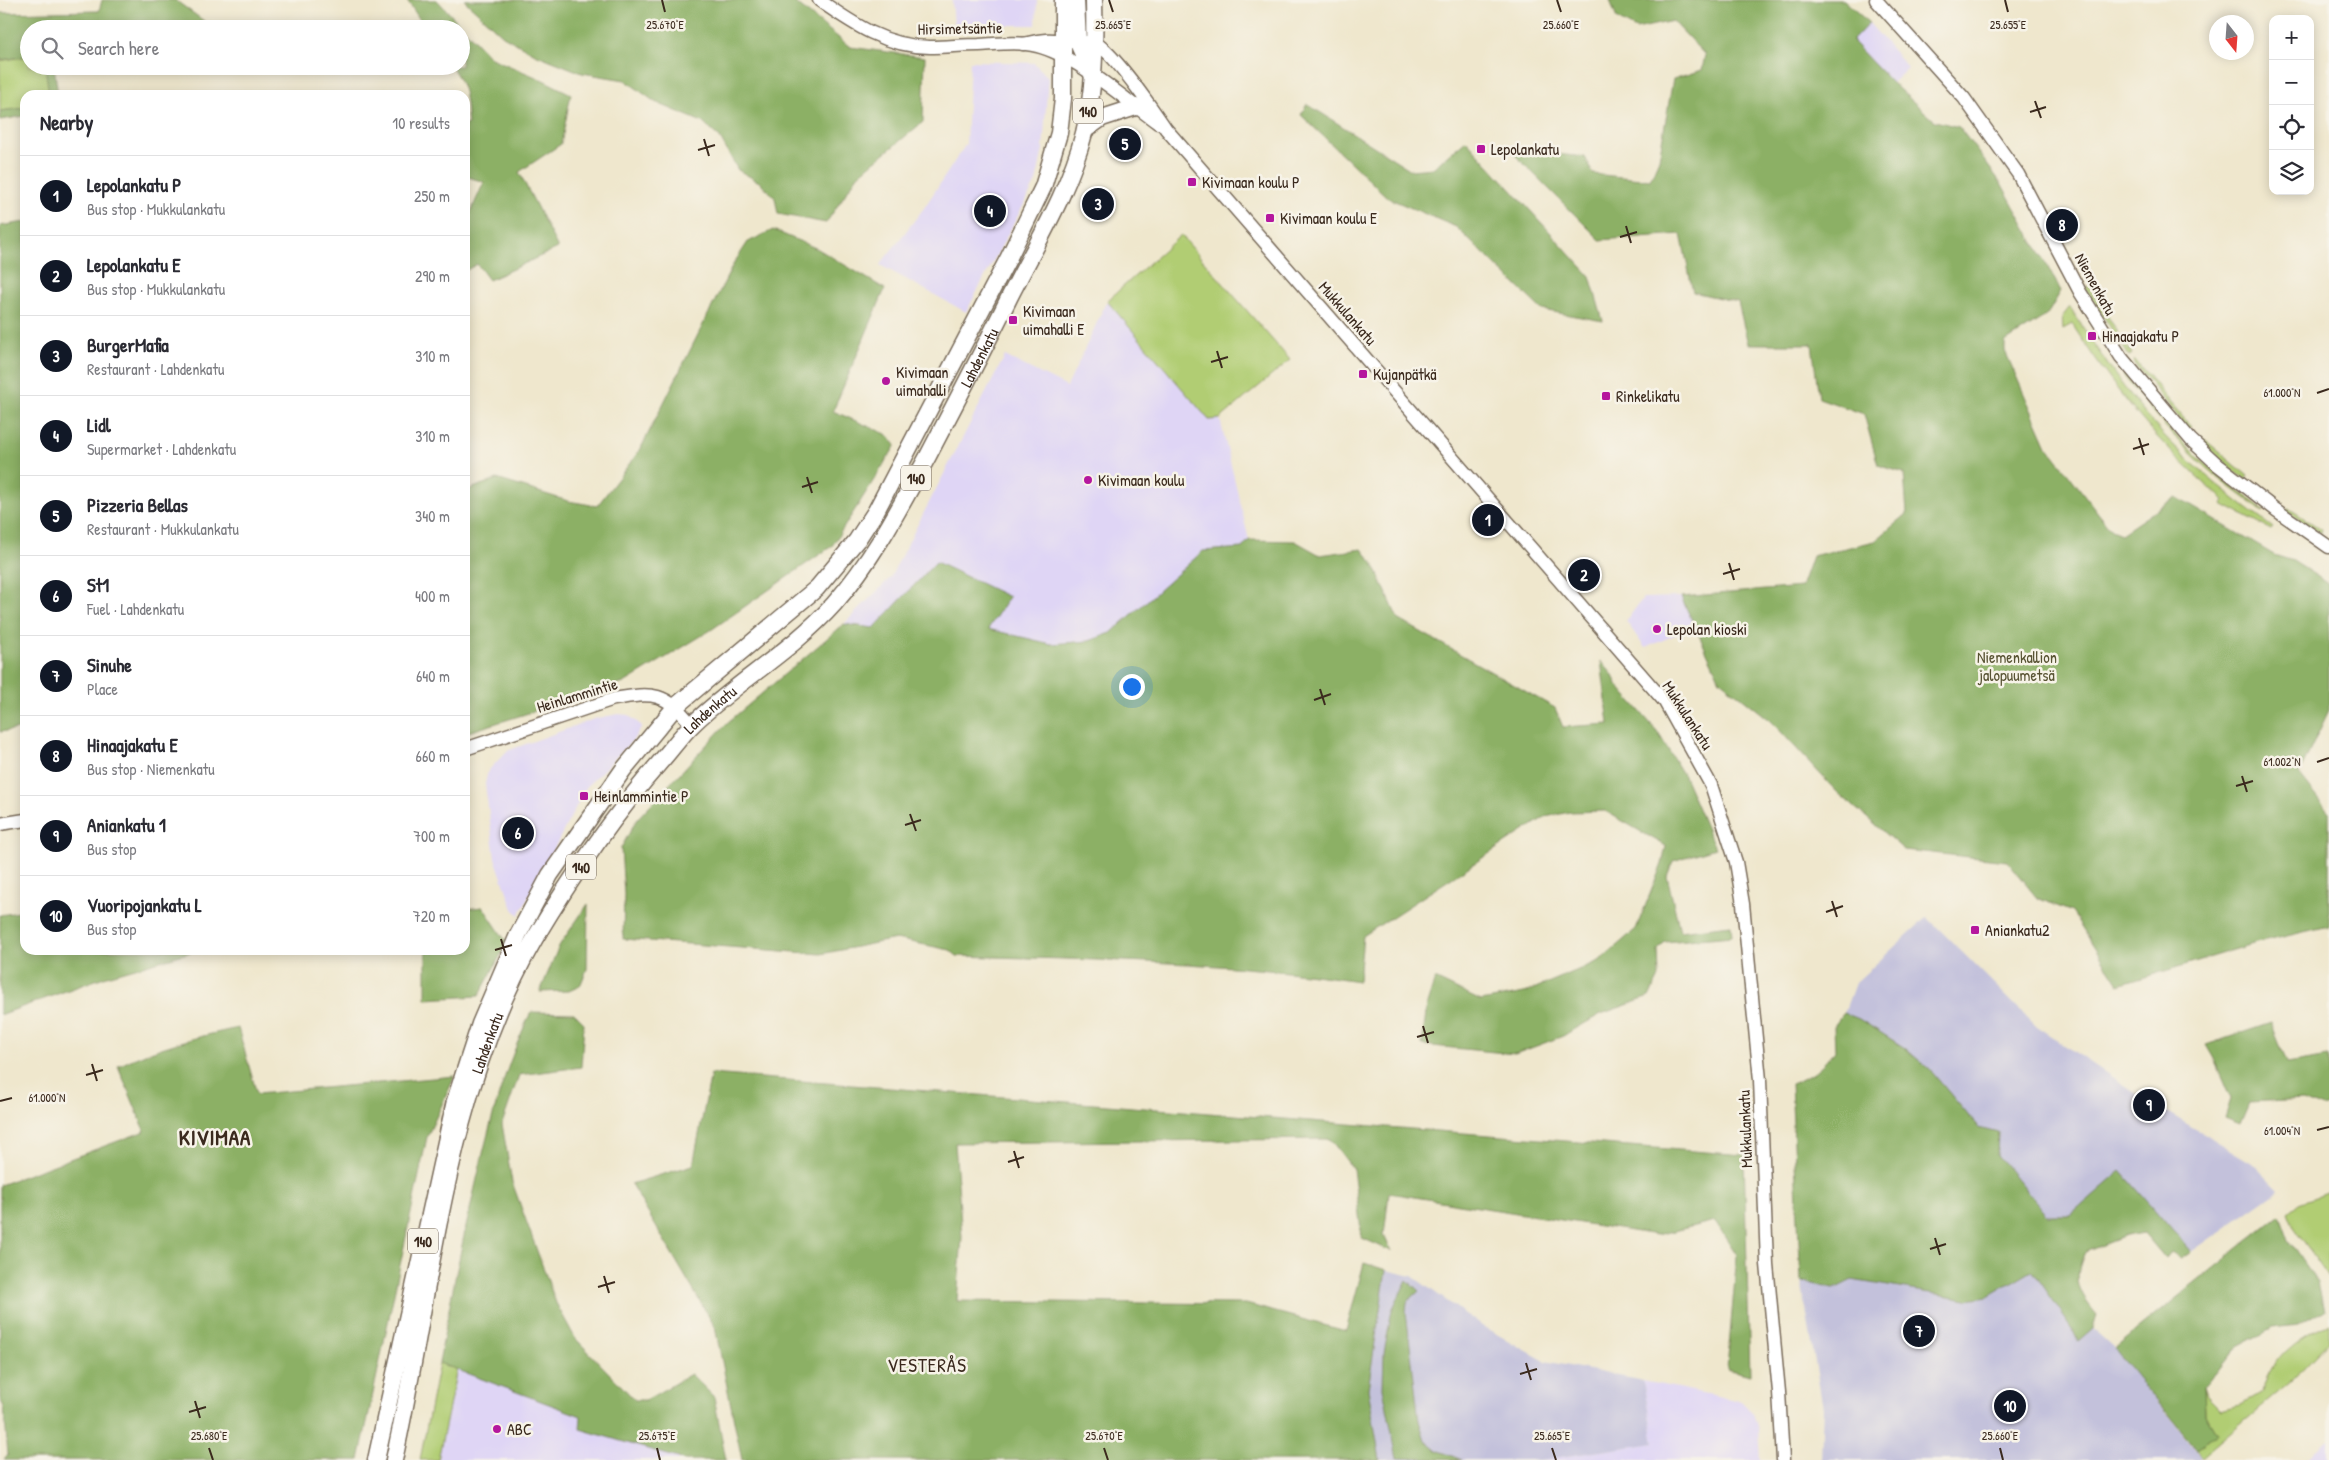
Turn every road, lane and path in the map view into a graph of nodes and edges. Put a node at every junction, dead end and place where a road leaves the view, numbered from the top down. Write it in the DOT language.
graph roads {
  1 [pos="819,0"];
  2 [pos="1063,0"];
  3 [pos="1076,0"];
  4 [pos="1094,0"];
  5 [pos="1876,0"];
  6 [pos="1075,45"];
  7 [pos="1093,76"];
  8 [pos="1136,108"];
  9 [pos="1166,129"];
  10 [pos="1085,130"];
  11 [pos="2329,547"];
  12 [pos="676,706"];
  13 [pos="692,724"];
  14 [pos="470,747"];
  15 [pos="20,821"];
  16 [pos="0,824"];
  17 [pos="487,1026"];
  18 [pos="376,1460"];
  19 [pos="394,1460"];
  20 [pos="1783,1460"];
  1 -- 6 [label="street, Hirsimetsäntie"];
  2 -- 6 [label="main road, Lahdenkatu / 140"];
  3 -- 6 [label="main road, Lahdenkatu"];
  4 -- 6 [label="main road, Lahdenkatu / 140"];
  5 -- 11 [label="street, Niemenkatu"];
  6 -- 7 [label="main road"];
  6 -- 9 [label="street, Mukkulankatu"];
  6 -- 12 [label="main road, Lahdenkatu / 140"];
  7 -- 8 [label="street, Mukkulankatu"];
  7 -- 10 [label="main road, Lahdenkatu / 140"];
  8 -- 9 [label="street, Mukkulankatu"];
  8 -- 10 [label="main road"];
  9 -- 20 [label="street, Mukkulankatu"];
  10 -- 13 [label="main road, Lahdenkatu / 140"];
  12 -- 13 [label="street, Heinlammintie"];
  12 -- 14 [label="street, Heinlammintie"];
  12 -- 17 [label="main road, Lahdenkatu / 140"];
  13 -- 17 [label="main road, Lahdenkatu / 140"];
  15 -- 16 [label="street"];
  17 -- 18 [label="main road, Lahdenkatu / 140"];
  17 -- 19 [label="main road, Lahdenkatu"];
}
